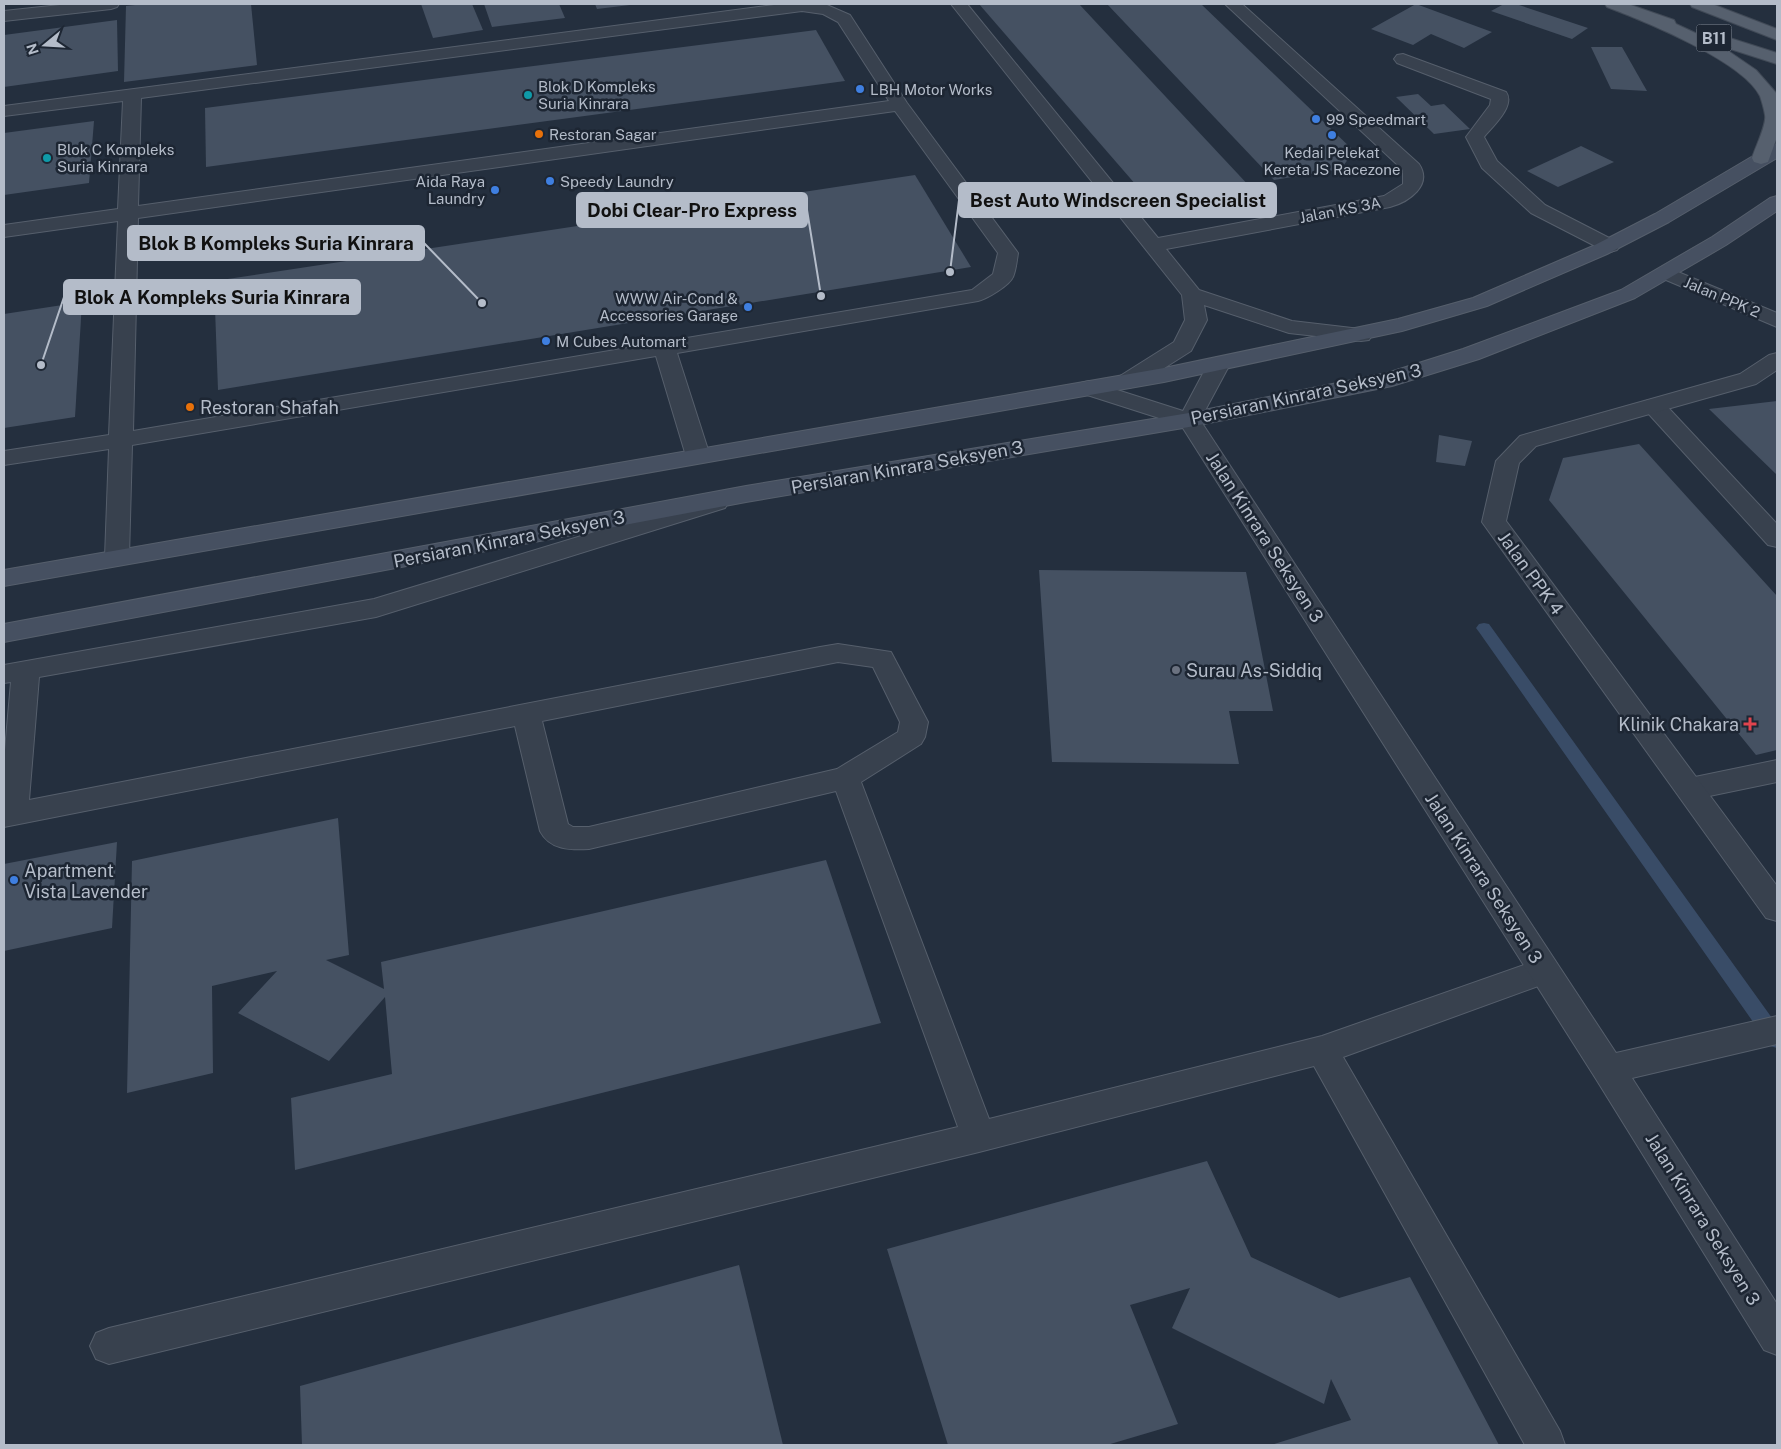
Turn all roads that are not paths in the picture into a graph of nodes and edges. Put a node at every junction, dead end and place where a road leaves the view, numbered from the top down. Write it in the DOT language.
graph roads {
  1 [pos="111,4"];
  2 [pos="959,4"];
  3 [pos="1233,4"];
  4 [pos="1613,4"];
  5 [pos="1698,4"];
  6 [pos="1731,4"];
  7 [pos="1768,15"];
  8 [pos="4,16"];
  9 [pos="1651,18"];
  10 [pos="1777,35"];
  11 [pos="1403,59"];
  12 [pos="1777,59"];
  13 [pos="132,94"];
  14 [pos="900,105"];
  15 [pos="4,111"];
  16 [pos="1769,154"];
  17 [pos="1777,202"];
  18 [pos="128,214"];
  19 [pos="4,231"];
  20 [pos="1154,245"];
  21 [pos="1610,246"];
  22 [pos="1666,273"];
  23 [pos="1192,294"];
  24 [pos="1777,321"];
  25 [pos="1361,335"];
  26 [pos="664,347"];
  27 [pos="1777,360"];
  28 [pos="1219,364"];
  29 [pos="1128,381"];
  30 [pos="1089,388"];
  31 [pos="1654,406"];
  32 [pos="1189,420"];
  33 [pos="121,440"];
  34 [pos="698,456"];
  35 [pos="4,458"];
  36 [pos="746,494"];
  37 [pos="1777,539"];
  38 [pos="117,556"];
  39 [pos="4,578"];
  40 [pos="4,633"];
  41 [pos="15,672"];
  42 [pos="526,713"];
  43 [pos="1777,771"];
  44 [pos="845,778"];
  45 [pos="1690,789"];
  46 [pos="8,815"];
  47 [pos="1777,909"];
  48 [pos="1544,971"];
  49 [pos="1777,1030"];
  50 [pos="1322,1050"];
  51 [pos="1608,1069"];
  52 [pos="979,1137"];
  53 [pos="1777,1337"];
  54 [pos="108,1346"];
  55 [pos="1546,1445"];
  1 -- 8 [label="street"];
  2 -- 20 [label="street"];
  3 -- 20 [label="street, Jalan KS 3A"];
  4 -- 9 [label="main road, B11"];
  5 -- 10 [label="main road"];
  6 -- 7 [label="main road, B11"];
  9 -- 12 [label="main road, B11"];
  9 -- 16 [label="main road"];
  11 -- 21 [label="street"];
  13 -- 14 [label="street"];
  13 -- 15 [label="street"];
  13 -- 18 [label="street"];
  14 -- 18 [label="street"];
  14 -- 26 [label="street"];
  16 -- 21 [label="main road"];
  17 -- 22 [label="main road, Persiaran Kinrara Seksyen 3"];
  18 -- 19 [label="street"];
  18 -- 33 [label="street"];
  20 -- 23 [label="street"];
  21 -- 25 [label="main road"];
  22 -- 24 [label="street, Jalan PPK 2"];
  22 -- 32 [label="main road, Persiaran Kinrara Seksyen 3"];
  23 -- 25 [label="street"];
  23 -- 29 [label="street"];
  25 -- 28 [label="main road"];
  26 -- 33 [label="street"];
  26 -- 34 [label="street"];
  27 -- 31 [label="street, Jalan PPK 4"];
  28 -- 29 [label="main road"];
  28 -- 32 [label="street"];
  29 -- 30 [label="main road"];
  30 -- 32 [label="street"];
  30 -- 34 [label="main road"];
  31 -- 37 [label="street"];
  31 -- 45 [label="street, Jalan PPK 4"];
  32 -- 36 [label="main road, Persiaran Kinrara Seksyen 3"];
  32 -- 48 [label="street, Jalan Kinrara Seksyen 3"];
  33 -- 35 [label="street"];
  33 -- 38 [label="street"];
  34 -- 38 [label="main road"];
  36 -- 40 [label="main road, Persiaran Kinrara Seksyen 3"];
  36 -- 41 [label="street"];
  38 -- 39 [label="main road"];
  41 -- 46 [label="street"];
  42 -- 44 [label="street"];
  42 -- 44 [label="street"];
  42 -- 46 [label="street"];
  43 -- 45 [label="street"];
  44 -- 52 [label="street"];
  45 -- 47 [label="street, Jalan PPK 4"];
  48 -- 50 [label="street"];
  48 -- 51 [label="street, Jalan Kinrara Seksyen 3"];
  49 -- 51 [label="street"];
  50 -- 52 [label="street"];
  50 -- 55 [label="street"];
  51 -- 53 [label="street, Jalan Kinrara Seksyen 3"];
  52 -- 54 [label="street"];
}
